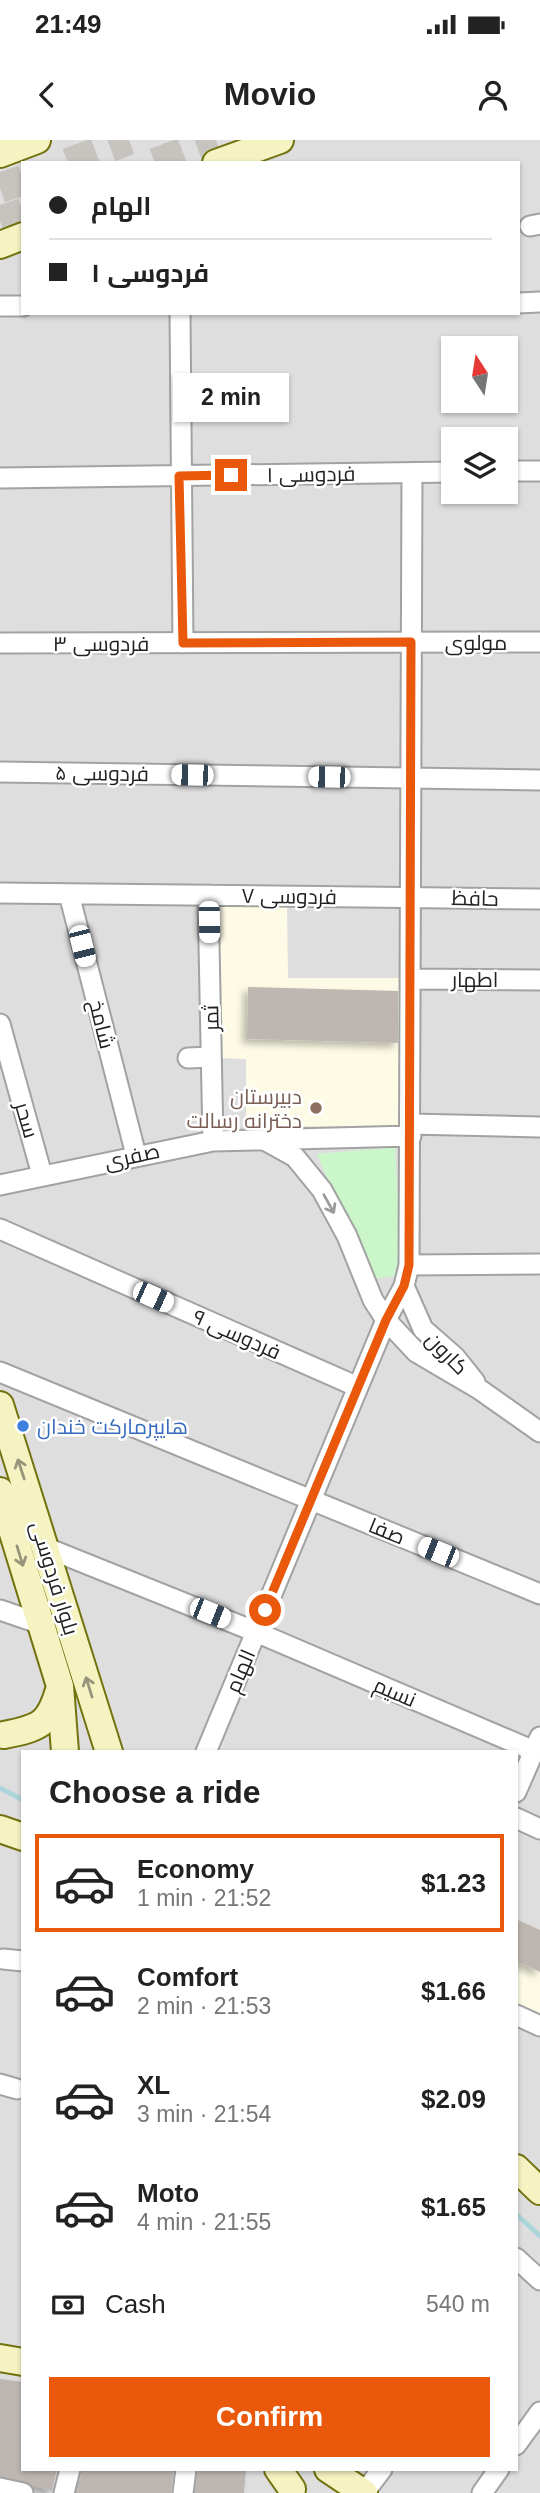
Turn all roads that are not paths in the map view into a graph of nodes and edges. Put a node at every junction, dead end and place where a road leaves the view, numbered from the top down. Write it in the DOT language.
graph roads {
  1 [pos="37,140"];
  2 [pos="280,140"];
  3 [pos="0,154"];
  4 [pos="222,161"];
  5 [pos="21,237"];
  6 [pos="0,245"];
  7 [pos="540,302"];
  8 [pos="520,303"];
  9 [pos="0,306"];
  10 [pos="21,306"];
  11 [pos="180,315"];
  12 [pos="518,471"];
  13 [pos="540,471"];
  14 [pos="441,472"];
  15 [pos="412,473"];
  16 [pos="179,476"];
  17 [pos="0,478"];
  18 [pos="411,642"];
  19 [pos="540,642"];
  20 [pos="0,643"];
  21 [pos="183,643"];
  22 [pos="0,772"];
  23 [pos="411,778"];
  24 [pos="540,780"];
  25 [pos="0,893"];
  26 [pos="69,894"];
  27 [pos="208,895"];
  28 [pos="411,897"];
  29 [pos="540,899"];
  30 [pos="411,979"];
  31 [pos="540,980"];
  32 [pos="0,1024"];
  33 [pos="211,1057"];
  34 [pos="188,1058"];
  35 [pos="540,1127"];
  36 [pos="410,1130"];
  37 [pos="317,1139"];
  38 [pos="265,1140"];
  39 [pos="213,1141"];
  40 [pos="136,1155"];
  41 [pos="303,1167"];
  42 [pos="43,1175"];
  43 [pos="0,1185"];
  44 [pos="0,1229"];
  45 [pos="540,1264"];
  46 [pos="409,1265"];
  47 [pos="404,1286"];
  48 [pos="386,1320"];
  49 [pos="0,1373"];
  50 [pos="358,1387"];
  51 [pos="480,1388"];
  52 [pos="0,1405"];
  53 [pos="540,1432"];
  54 [pos="0,1491"];
  55 [pos="311,1500"];
  56 [pos="47,1548"];
  57 [pos="540,1594"];
  58 [pos="0,1610"];
  59 [pos="41,1624"];
  60 [pos="256,1632"];
  61 [pos="60,1686"];
  62 [pos="2,1734"];
  63 [pos="537,1744"];
  64 [pos="23,1750"];
  65 [pos="65,1750"];
  66 [pos="108,1750"];
  67 [pos="207,1750"];
  68 [pos="518,1787"];
  69 [pos="518,1819"];
  70 [pos="540,1829"];
  71 [pos="3,1959"];
  72 [pos="21,1961"];
  73 [pos="518,2016"];
  74 [pos="540,2026"];
  75 [pos="518,2170"];
  76 [pos="540,2191"];
  77 [pos="518,2260"];
  78 [pos="540,2280"];
  79 [pos="0,2358"];
  80 [pos="21,2362"];
  81 [pos="540,2412"];
  82 [pos="518,2442"];
  83 [pos="70,2471"];
  84 [pos="186,2471"];
  85 [pos="331,2471"];
  86 [pos="380,2471"];
  87 [pos="498,2471"];
  88 [pos="0,2488"];
  89 [pos="23,2493"];
  90 [pos="65,2493"];
  91 [pos="183,2493"];
  92 [pos="364,2493"];
  93 [pos="482,2493"];
  1 -- 3 [label="main road"];
  2 -- 4 [label="main road"];
  5 -- 6 [label="main road"];
  7 -- 8 [label="street"];
  9 -- 10 [label="street"];
  11 -- 16 [label="street"];
  12 -- 13 [label="street"];
  14 -- 15 [label="street, فردوسی ۱"];
  15 -- 16 [label="street, فردوسی ۱"];
  15 -- 18 [label="street, الهام"];
  16 -- 17 [label="street, فردوسی ۱"];
  16 -- 21 [label="street"];
  18 -- 19 [label="street, مولوی"];
  18 -- 21 [label="street, فردوسی ۳"];
  18 -- 23 [label="street, الهام"];
  20 -- 21 [label="street, فردوسی ۳"];
  22 -- 23 [label="street, فردوسی ۵"];
  23 -- 24 [label="street, فردوسی ۵"];
  23 -- 28 [label="street, الهام"];
  25 -- 26 [label="street, فردوسی ۷"];
  26 -- 27 [label="street, فردوسی ۷"];
  26 -- 40 [label="street, شامخ"];
  27 -- 28 [label="street, فردوسی ۷"];
  27 -- 33 [label="street, ثمر"];
  28 -- 29 [label="street, حافظ"];
  28 -- 30 [label="street, الهام"];
  30 -- 31 [label="street, اطهار"];
  30 -- 36 [label="street, الهام"];
  32 -- 42 [label="street, سحر"];
  33 -- 34 [label="street"];
  33 -- 39 [label="street, ثمر"];
  35 -- 36 [label="street, صفری"];
  36 -- 37 [label="street, صفری"];
  36 -- 46 [label="street, الهام"];
  37 -- 38 [label="street, صفری"];
  37 -- 41 [label="street"];
  38 -- 39 [label="street, صفری"];
  38 -- 41 [label="street, کارون"];
  39 -- 40 [label="street, صفری"];
  40 -- 42 [label="street, صفری"];
  41 -- 48 [label="street, کارون, one-way"];
  42 -- 43 [label="street, صفری"];
  44 -- 50 [label="street, فردوسی ۹"];
  45 -- 46 [label="street"];
  46 -- 47 [label="street, الهام"];
  47 -- 48 [label="street, الهام"];
  47 -- 51 [label="street, کارون"];
  48 -- 50 [label="street, الهام"];
  48 -- 51 [label="street, کارون"];
  49 -- 55 [label="street, صفا"];
  50 -- 55 [label="street, الهام"];
  51 -- 53 [label="street"];
  56 -- 52 [label="main road, بلوار فردوسی, one-way"];
  54 -- 59 [label="main road, بلوار فردوسی, one-way"];
  55 -- 57 [label="street, صفا"];
  55 -- 60 [label="street, الهام"];
  56 -- 60 [label="street, نسیم"];
  66 -- 56 [label="main road, بلوار فردوسی, one-way"];
  58 -- 59 [label="street"];
  59 -- 61 [label="main road, بلوار فردوسی"];
  60 -- 63 [label="street, نسیم"];
  60 -- 67 [label="street, الهام"];
  61 -- 62 [label="main road"];
  61 -- 65 [label="main road, بلوار فردوسی"];
  62 -- 64 [label="main road"];
  63 -- 68 [label="street"];
  69 -- 70 [label="street"];
  71 -- 72 [label="street"];
  73 -- 74 [label="street"];
  75 -- 76 [label="main road"];
  77 -- 78 [label="street"];
  79 -- 80 [label="main road"];
  81 -- 82 [label="street"];
  83 -- 90 [label="street"];
  84 -- 91 [label="street"];
  85 -- 92 [label="main road"];
  86 -- 92 [label="street"];
  87 -- 93 [label="street"];
  88 -- 89 [label="street"];
}
